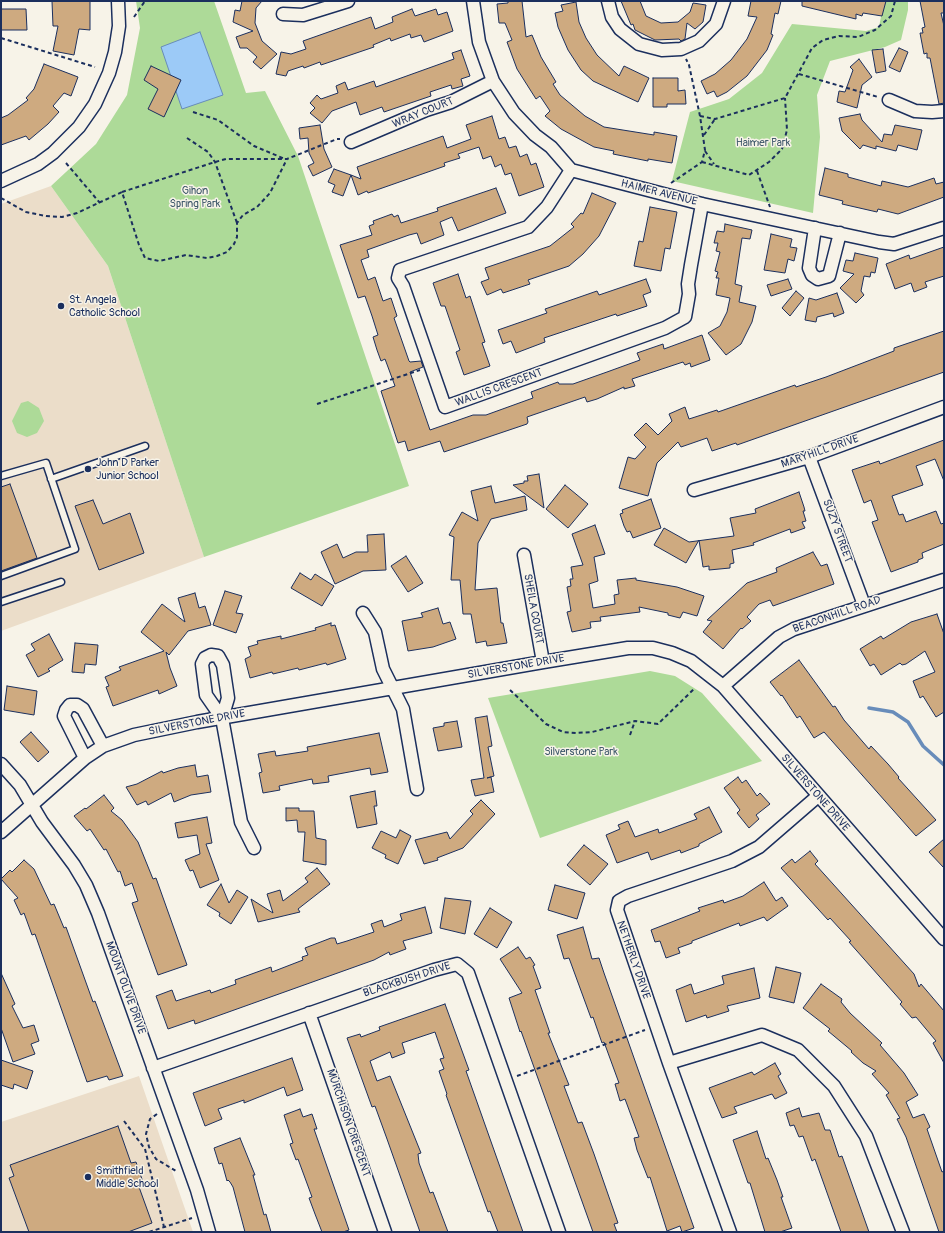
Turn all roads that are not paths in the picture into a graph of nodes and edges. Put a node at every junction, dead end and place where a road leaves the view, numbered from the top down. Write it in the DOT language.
graph roads {
  1 [pos="118,1"];
  2 [pos="348,1"];
  3 [pos="473,1"];
  4 [pos="608,1"];
  5 [pos="724,1"];
  6 [pos="283,14"];
  7 [pos="493,81"];
  8 [pos="889,100"];
  9 [pos="944,111"];
  10 [pos="351,142"];
  11 [pos="571,170"];
  12 [pos="1,181"];
  13 [pos="702,204"];
  14 [pos="815,228"];
  15 [pos="944,228"];
  16 [pos="840,233"];
  17 [pos="944,407"];
  18 [pos="146,446"];
  19 [pos="809,457"];
  20 [pos="1,476"];
  21 [pos="51,479"];
  22 [pos="694,490"];
  23 [pos="524,555"];
  24 [pos="1,576"];
  25 [pos="944,580"];
  26 [pos="61,582"];
  27 [pos="1,602"];
  28 [pos="864,605"];
  29 [pos="364,613"];
  30 [pos="543,662"];
  31 [pos="723,686"];
  32 [pos="393,689"];
  33 [pos="222,718"];
  34 [pos="103,746"];
  35 [pos="84,758"];
  36 [pos="1,764"];
  37 [pos="418,789"];
  38 [pos="818,796"];
  39 [pos="32,804"];
  40 [pos="1,832"];
  41 [pos="254,848"];
  42 [pos="944,939"];
  43 [pos="309,1014"];
  44 [pos="669,1063"];
  45 [pos="154,1068"];
  46 [pos="209,1232"];
  47 [pos="385,1232"];
  48 [pos="559,1232"];
  49 [pos="730,1232"];
  50 [pos="904,1232"];
  1 -- 12 [label="street"];
  2 -- 6 [label="street"];
  3 -- 7 [label="street"];
  4 -- 5 [label="street"];
  7 -- 10 [label="street, WRAY COURT"];
  7 -- 11 [label="street"];
  8 -- 9 [label="street"];
  11 -- 13 [label="street, HAIMER AVENUE"];
  11 -- 13 [label="street, WALLIS CRESCENT"];
  13 -- 14 [label="street, HAIMER AVENUE"];
  14 -- 16 [label="street, HAIMER AVENUE"];
  14 -- 16 [label="street"];
  15 -- 16 [label="street, HAIMER AVENUE"];
  17 -- 19 [label="street, MARYHILL DRIVE"];
  18 -- 21 [label="lane"];
  19 -- 22 [label="street, MARYHILL DRIVE"];
  19 -- 28 [label="street, SUZY STREET"];
  20 -- 21 [label="lane"];
  21 -- 24 [label="lane"];
  23 -- 30 [label="street, SHEILA COURT"];
  25 -- 28 [label="street, BEACONHILL ROAD"];
  26 -- 27 [label="lane"];
  28 -- 31 [label="street, BEACONHILL ROAD"];
  29 -- 32 [label="street"];
  30 -- 31 [label="street, SILVERSTONE DRIVE"];
  30 -- 32 [label="street, SILVERSTONE DRIVE"];
  31 -- 38 [label="street, SILVERSTONE DRIVE"];
  32 -- 33 [label="street, SILVERSTONE DRIVE"];
  32 -- 37 [label="street"];
  33 -- 34 [label="street, SILVERSTONE DRIVE"];
  33 -- 41 [label="street"];
  34 -- 35 [label="street, SILVERSTONE DRIVE"];
  34 -- 35 [label="street"];
  35 -- 39 [label="street, SILVERSTONE DRIVE"];
  36 -- 39 [label="street, MOUNT OLIVE DRIVE"];
  38 -- 42 [label="street, SILVERSTONE DRIVE"];
  38 -- 44 [label="street, NETHERLY DRIVE"];
  39 -- 40 [label="street, SILVERSTONE DRIVE"];
  39 -- 45 [label="street, MOUNT OLIVE DRIVE"];
  43 -- 45 [label="street, BLACKBUSH DRIVE"];
  43 -- 47 [label="street, MURCHISON CRESCENT"];
  43 -- 48 [label="street, BLACKBUSH DRIVE"];
  44 -- 49 [label="street, NETHERLY DRIVE"];
  44 -- 50 [label="street"];
  45 -- 46 [label="street, MOUNT OLIVE DRIVE"];
}
